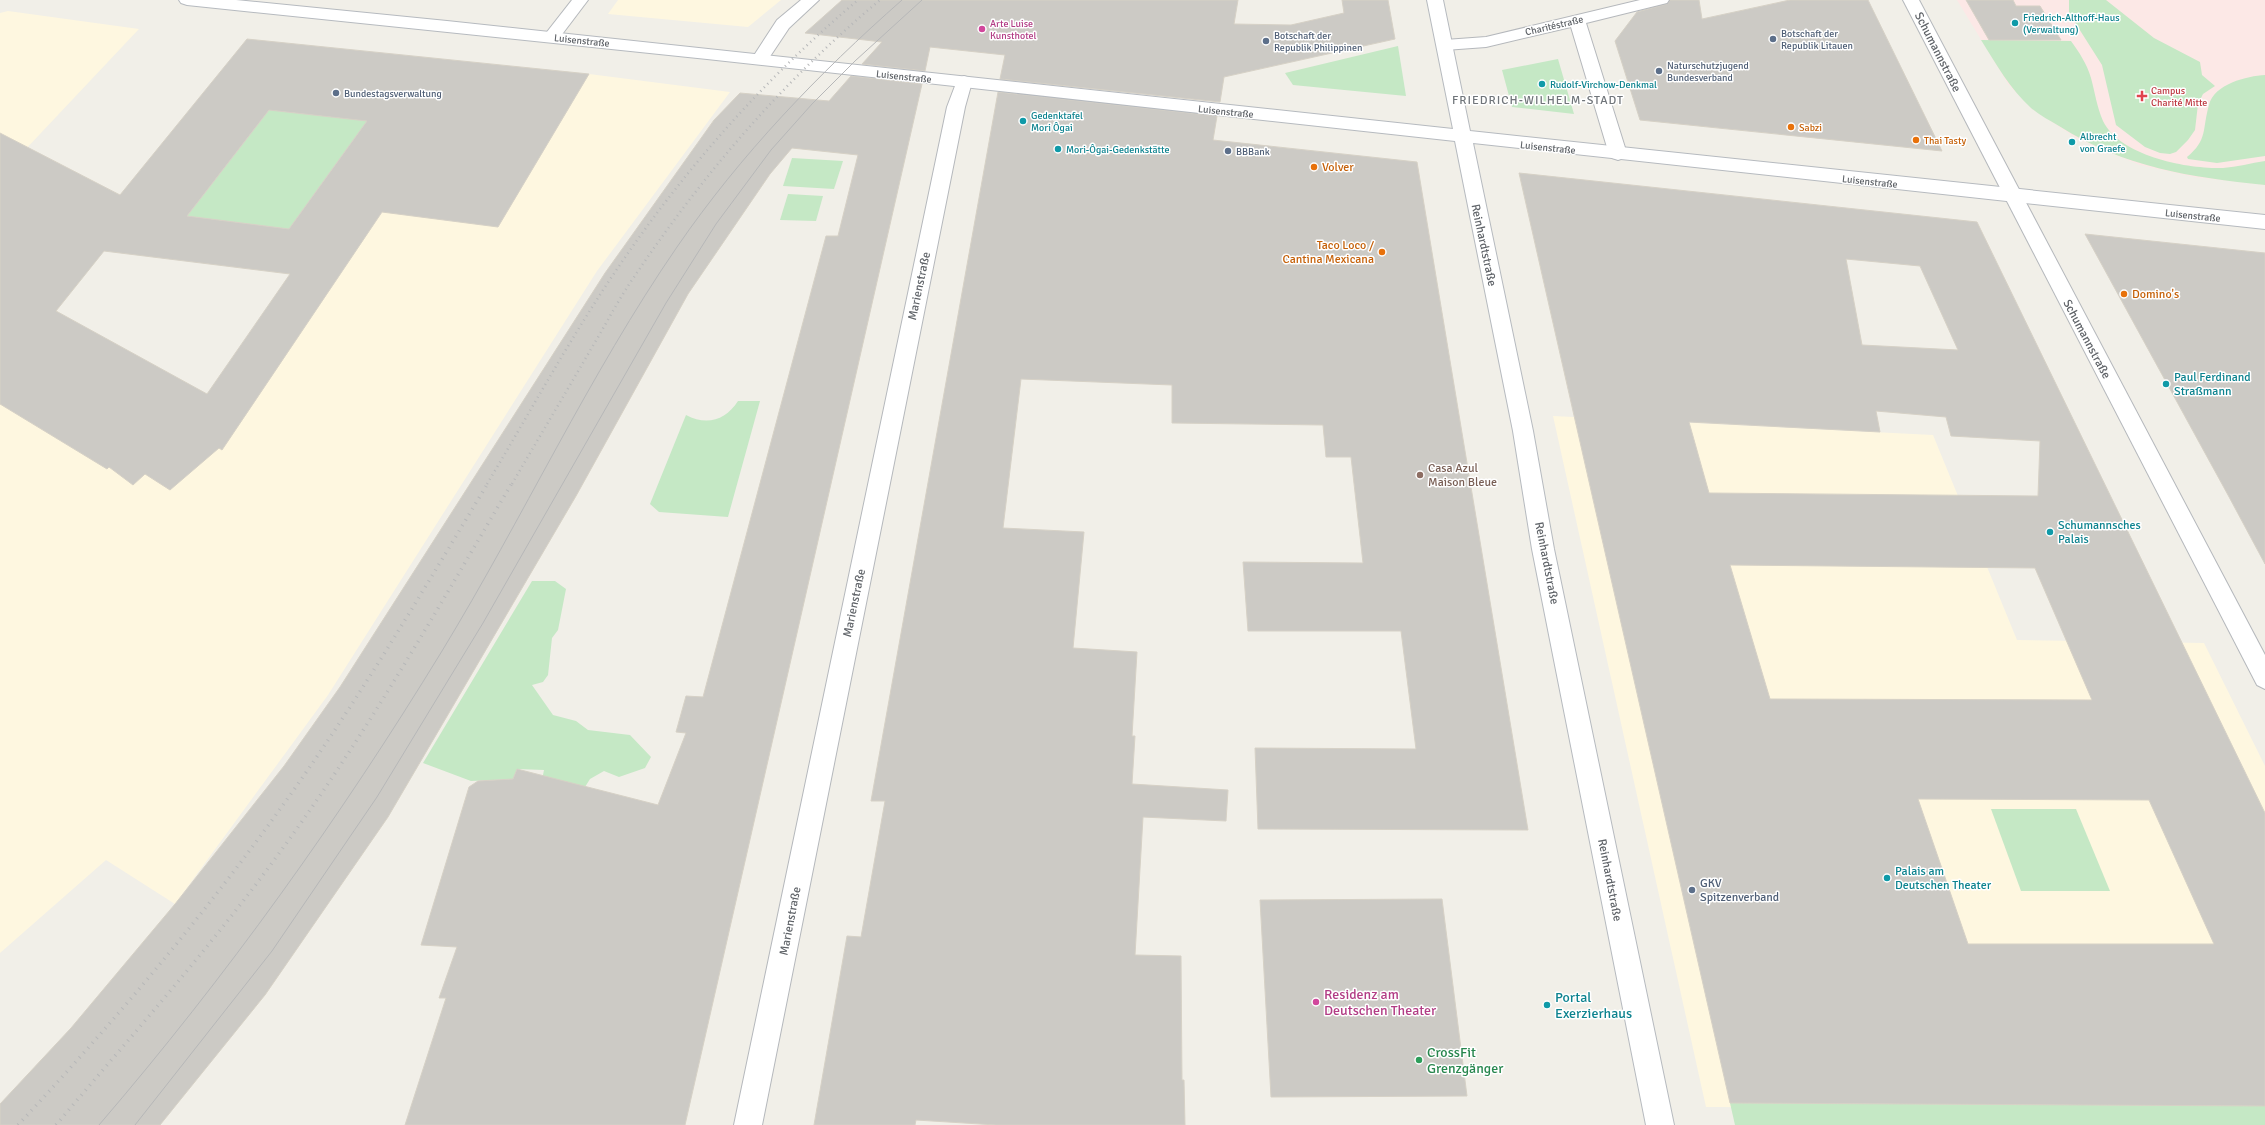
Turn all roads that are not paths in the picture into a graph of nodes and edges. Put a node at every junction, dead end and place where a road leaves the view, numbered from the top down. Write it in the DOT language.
graph roads {
  1 [pos="187,0"];
  2 [pos="580,0"];
  3 [pos="811,0"];
  4 [pos="1435,0"];
  5 [pos="1661,0"];
  6 [pos="1911,0"];
  7 [pos="1577,20"];
  8 [pos="551,37"];
  9 [pos="1445,46"];
  10 [pos="759,60"];
  11 [pos="964,82"];
  12 [pos="1464,138"];
  13 [pos="1618,154"];
  14 [pos="2012,195"];
  15 [pos="2265,222"];
  16 [pos="2265,678"];
  17 [pos="748,1125"];
  18 [pos="1660,1125"];
  1 -- 8 [label="street, Luisenstraße"];
  2 -- 8 [label="street"];
  3 -- 10 [label="street"];
  4 -- 9 [label="street, Reinhardtstraße"];
  5 -- 7 [label="street, Charitéstraße"];
  6 -- 14 [label="street, Schumannstraße"];
  7 -- 9 [label="street, Charitéstraße"];
  7 -- 13 [label="street"];
  8 -- 10 [label="street, Luisenstraße"];
  9 -- 12 [label="street, Reinhardtstraße"];
  10 -- 11 [label="street, Luisenstraße"];
  11 -- 12 [label="street, Luisenstraße"];
  11 -- 17 [label="street, Marienstraße"];
  12 -- 13 [label="street, Luisenstraße"];
  12 -- 18 [label="street, Reinhardtstraße"];
  13 -- 14 [label="street, Luisenstraße"];
  14 -- 15 [label="street, Luisenstraße"];
  14 -- 16 [label="street, Schumannstraße"];
}
